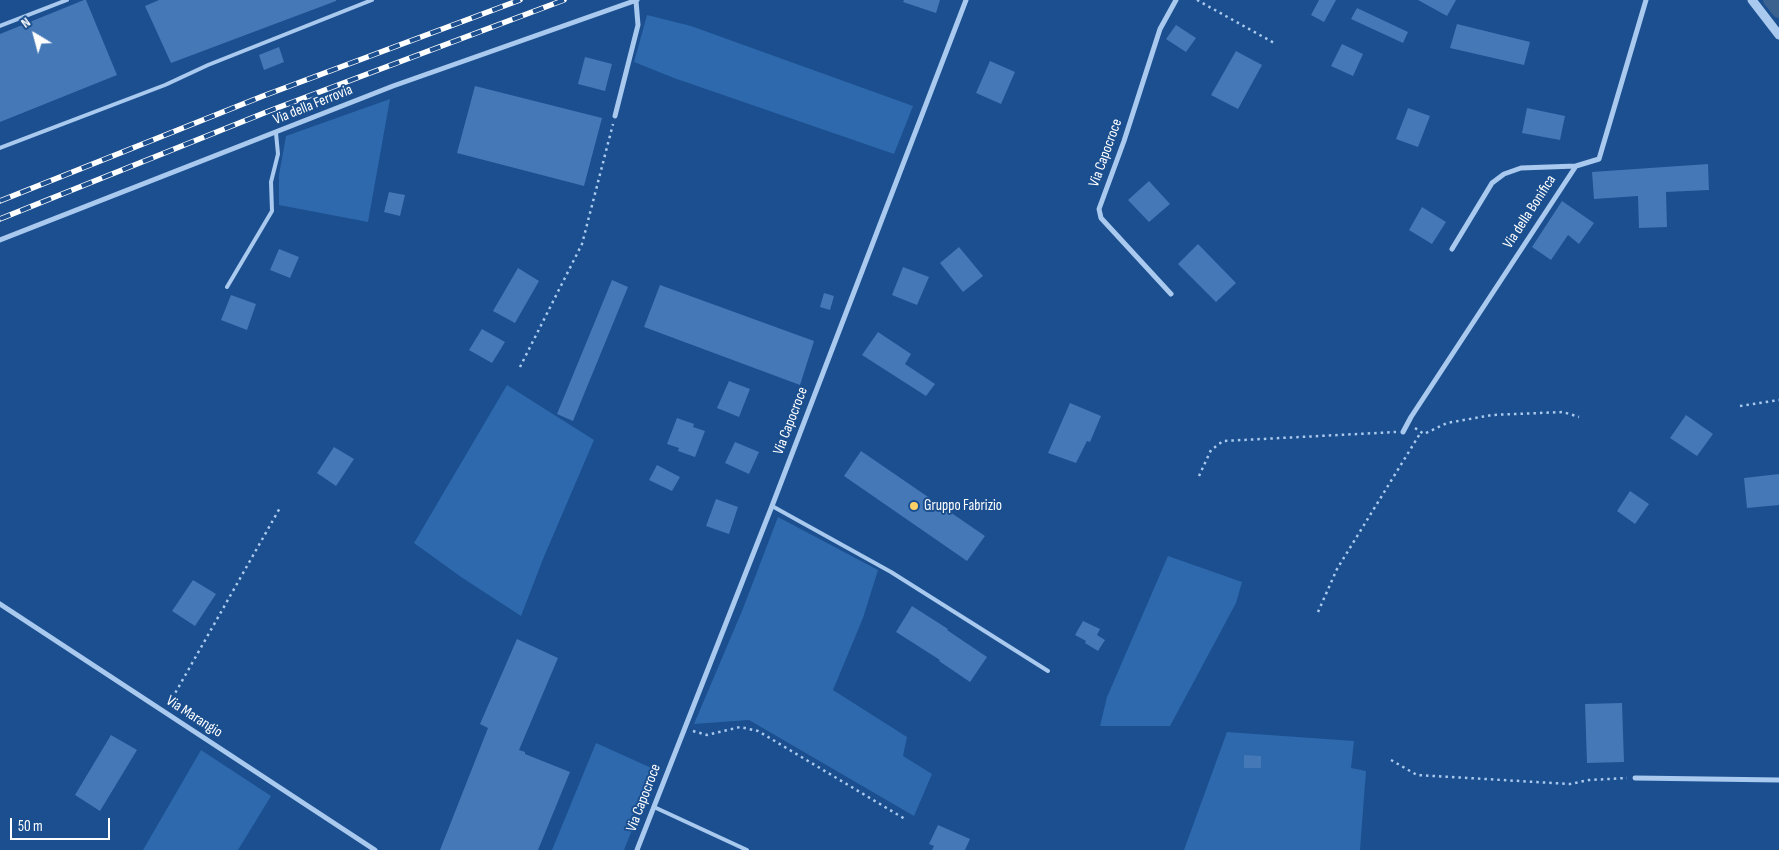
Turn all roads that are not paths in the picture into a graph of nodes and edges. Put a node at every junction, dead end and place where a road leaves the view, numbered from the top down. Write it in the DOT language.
graph roads {
  1 [pos="67,0"];
  2 [pos="372,0"];
  3 [pos="636,0"];
  4 [pos="966,0"];
  5 [pos="1176,0"];
  6 [pos="1646,0"];
  7 [pos="1752,0"];
  8 [pos="0,26"];
  9 [pos="1779,35"];
  10 [pos="615,116"];
  11 [pos="276,133"];
  12 [pos="0,148"];
  13 [pos="1576,166"];
  14 [pos="0,240"];
  15 [pos="1452,249"];
  16 [pos="227,287"];
  17 [pos="1171,294"];
  18 [pos="1403,432"];
  19 [pos="772,506"];
  20 [pos="0,604"];
  21 [pos="1048,670"];
  22 [pos="1635,778"];
  23 [pos="1779,780"];
  24 [pos="654,808"];
  25 [pos="375,850"];
  26 [pos="637,850"];
  27 [pos="747,850"];
  1 -- 8 [label="lane"];
  2 -- 12 [label="lane"];
  3 -- 10 [label="street"];
  3 -- 11 [label="street, Via della Ferrovia"];
  4 -- 19 [label="street, Via Capocroce"];
  5 -- 17 [label="street, Via Capocroce"];
  6 -- 13 [label="street, Via della Bonifica"];
  7 -- 9 [label="street"];
  11 -- 14 [label="street, Via della Ferrovia"];
  11 -- 16 [label="lane"];
  13 -- 15 [label="street"];
  13 -- 18 [label="street, Via della Bonifica"];
  19 -- 21 [label="lane"];
  19 -- 24 [label="street, Via Capocroce"];
  20 -- 25 [label="street, Via Marangio"];
  22 -- 23 [label="street"];
  24 -- 26 [label="street, Via Capocroce"];
  24 -- 27 [label="lane"];
}
